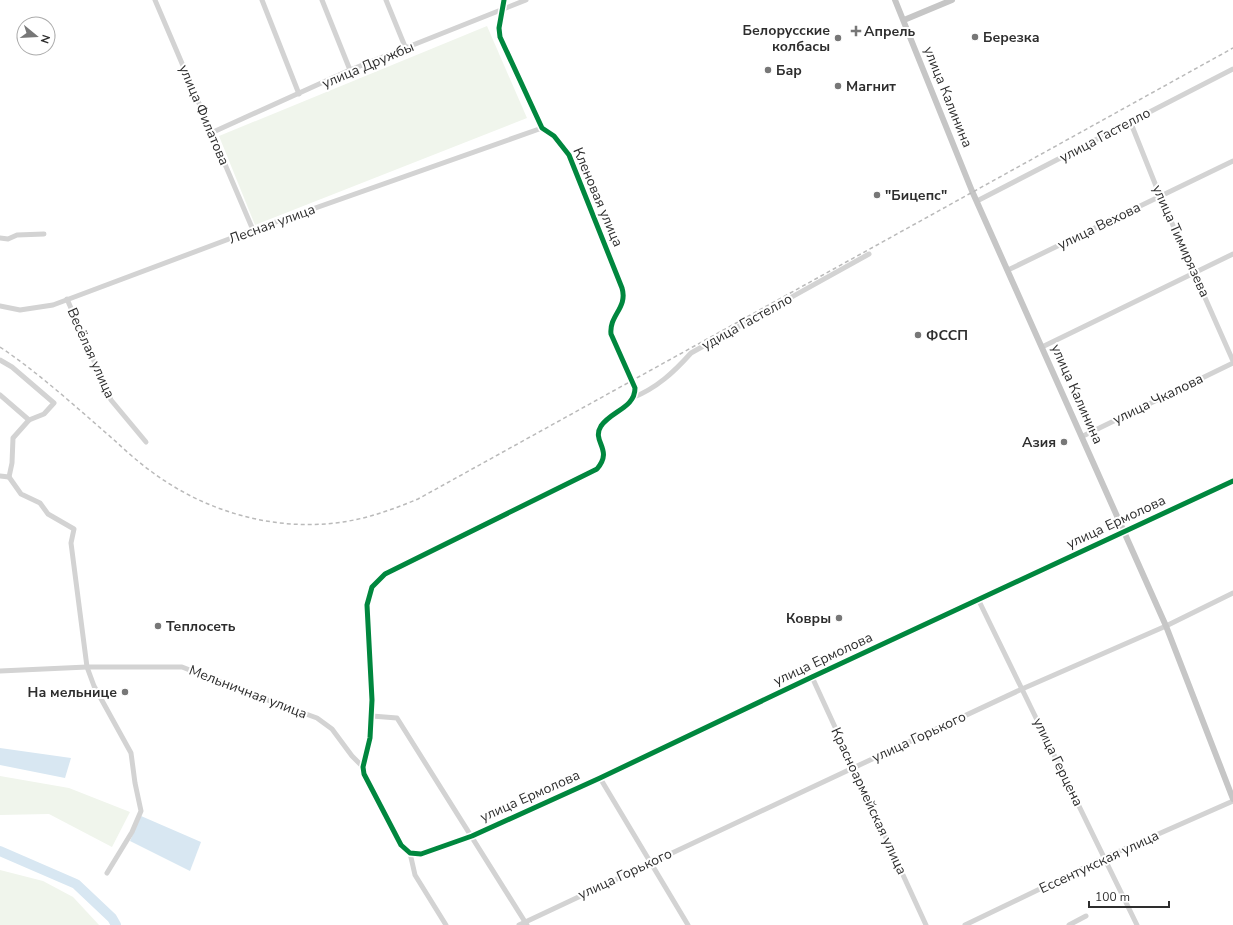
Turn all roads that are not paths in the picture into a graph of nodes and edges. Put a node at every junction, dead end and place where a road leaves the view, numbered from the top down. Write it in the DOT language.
graph roads {
  1 [pos="155,0"];
  2 [pos="262,0"];
  3 [pos="322,0"];
  4 [pos="386,0"];
  5 [pos="504,0"];
  6 [pos="526,0"];
  7 [pos="895,0"];
  8 [pos="952,0"];
  9 [pos="504,9"];
  10 [pos="904,20"];
  11 [pos="406,49"];
  12 [pos="1233,69"];
  13 [pos="350,70"];
  14 [pos="299,94"];
  15 [pos="1130,121"];
  16 [pos="542,128"];
  17 [pos="211,133"];
  18 [pos="1233,161"];
  19 [pos="1160,196"];
  20 [pos="977,202"];
  21 [pos="253,230"];
  22 [pos="44,234"];
  23 [pos="0,238"];
  24 [pos="869,254"];
  25 [pos="1233,254"];
  26 [pos="1008,270"];
  27 [pos="1194,272"];
  28 [pos="67,299"];
  29 [pos="0,306"];
  30 [pos="1042,347"];
  31 [pos="0,360"];
  32 [pos="1233,362"];
  33 [pos="0,396"];
  34 [pos="632,398"];
  35 [pos="29,420"];
  36 [pos="1082,436"];
  37 [pos="146,442"];
  38 [pos="0,476"];
  39 [pos="9,477"];
  40 [pos="1233,481"];
  41 [pos="1125,532"];
  42 [pos="1233,593"];
  43 [pos="978,599"];
  44 [pos="1166,626"];
  45 [pos="87,667"];
  46 [pos="0,671"];
  47 [pos="812,677"];
  48 [pos="1022,689"];
  49 [pos="372,716"];
  50 [pos="363,767"];
  51 [pos="853,768"];
  52 [pos="600,778"];
  53 [pos="1233,800"];
  54 [pos="472,836"];
  55 [pos="410,853"];
  56 [pos="1104,858"];
  57 [pos="650,862"];
  58 [pos="107,872"];
  59 [pos="1086,916"];
  60 [pos="526,924"];
  61 [pos="446,925"];
  62 [pos="519,925"];
  63 [pos="688,925"];
  64 [pos="926,925"];
  65 [pos="965,925"];
  66 [pos="1069,925"];
  67 [pos="1137,925"];
  1 -- 17 [label="street, улица Филатова"];
  2 -- 14 [label="street"];
  3 -- 13 [label="street"];
  4 -- 11 [label="street"];
  5 -- 9 [label="street, Кленовая улица"];
  6 -- 9 [label="street, улица Дружбы"];
  7 -- 10 [label="main road, улица Калинина"];
  8 -- 10 [label="main road"];
  9 -- 11 [label="street, улица Дружбы"];
  9 -- 16 [label="street, Кленовая улица"];
  10 -- 20 [label="main road, улица Калинина"];
  11 -- 13 [label="street, улица Дружбы"];
  12 -- 15 [label="street, улица Гастелло"];
  13 -- 14 [label="street, улица Дружбы"];
  14 -- 17 [label="street, улица Дружбы"];
  15 -- 19 [label="street, улица Тимирязева"];
  15 -- 20 [label="street, улица Гастелло"];
  16 -- 21 [label="street, Лесная улица"];
  16 -- 34 [label="street, Кленовая улица"];
  17 -- 21 [label="street, улица Филатова"];
  18 -- 19 [label="street, улица Вехова"];
  19 -- 26 [label="street, улица Вехова"];
  19 -- 27 [label="street, улица Тимирязева"];
  20 -- 26 [label="main road, улица Калинина"];
  21 -- 28 [label="street, Лесная улица"];
  22 -- 23 [label="street"];
  24 -- 34 [label="street, удица Гастелло"];
  25 -- 27 [label="street"];
  26 -- 30 [label="main road, улица Калинина"];
  27 -- 30 [label="street"];
  27 -- 32 [label="street, улица Тимирязева"];
  28 -- 29 [label="street, Лесная улица"];
  28 -- 37 [label="street, Весёлая улица"];
  30 -- 36 [label="main road, улица Калинина"];
  31 -- 35 [label="street"];
  32 -- 36 [label="street, улица Чкалова"];
  33 -- 35 [label="street"];
  34 -- 49 [label="street"];
  35 -- 39 [label="street"];
  36 -- 41 [label="main road, улица Калинина"];
  38 -- 39 [label="street"];
  39 -- 45 [label="street"];
  40 -- 41 [label="street, улица Ермолова"];
  41 -- 43 [label="street, улица Ермолова"];
  41 -- 44 [label="main road, улица Калинина"];
  42 -- 44 [label="street, улица Горького"];
  43 -- 47 [label="street, улица Ермолова"];
  43 -- 48 [label="street, улица Герцена"];
  44 -- 48 [label="street, улица Горького"];
  44 -- 53 [label="main road, улица Калинина"];
  45 -- 46 [label="street, Мельничная улица"];
  45 -- 50 [label="street, Мельничная улица"];
  45 -- 58 [label="street"];
  47 -- 51 [label="street, Красноармейская улица"];
  47 -- 52 [label="street, улица Ермолова"];
  48 -- 51 [label="street, улица Горького"];
  48 -- 56 [label="street, улица Герцена"];
  49 -- 50 [label="street"];
  49 -- 54 [label="street"];
  50 -- 55 [label="street"];
  51 -- 57 [label="street, улица Горького"];
  51 -- 64 [label="street, Красноармейская улица"];
  52 -- 54 [label="street, улица Ермолова"];
  52 -- 57 [label="street"];
  53 -- 56 [label="street, Ессентукская улица"];
  54 -- 55 [label="street, улица Ермолова"];
  54 -- 60 [label="street"];
  55 -- 61 [label="street"];
  56 -- 65 [label="street, Ессентукская улица"];
  56 -- 67 [label="street, улица Герцена"];
  57 -- 60 [label="street, улица Горького"];
  57 -- 63 [label="street"];
  59 -- 66 [label="street"];
  60 -- 62 [label="street, улица Горького"];
}
